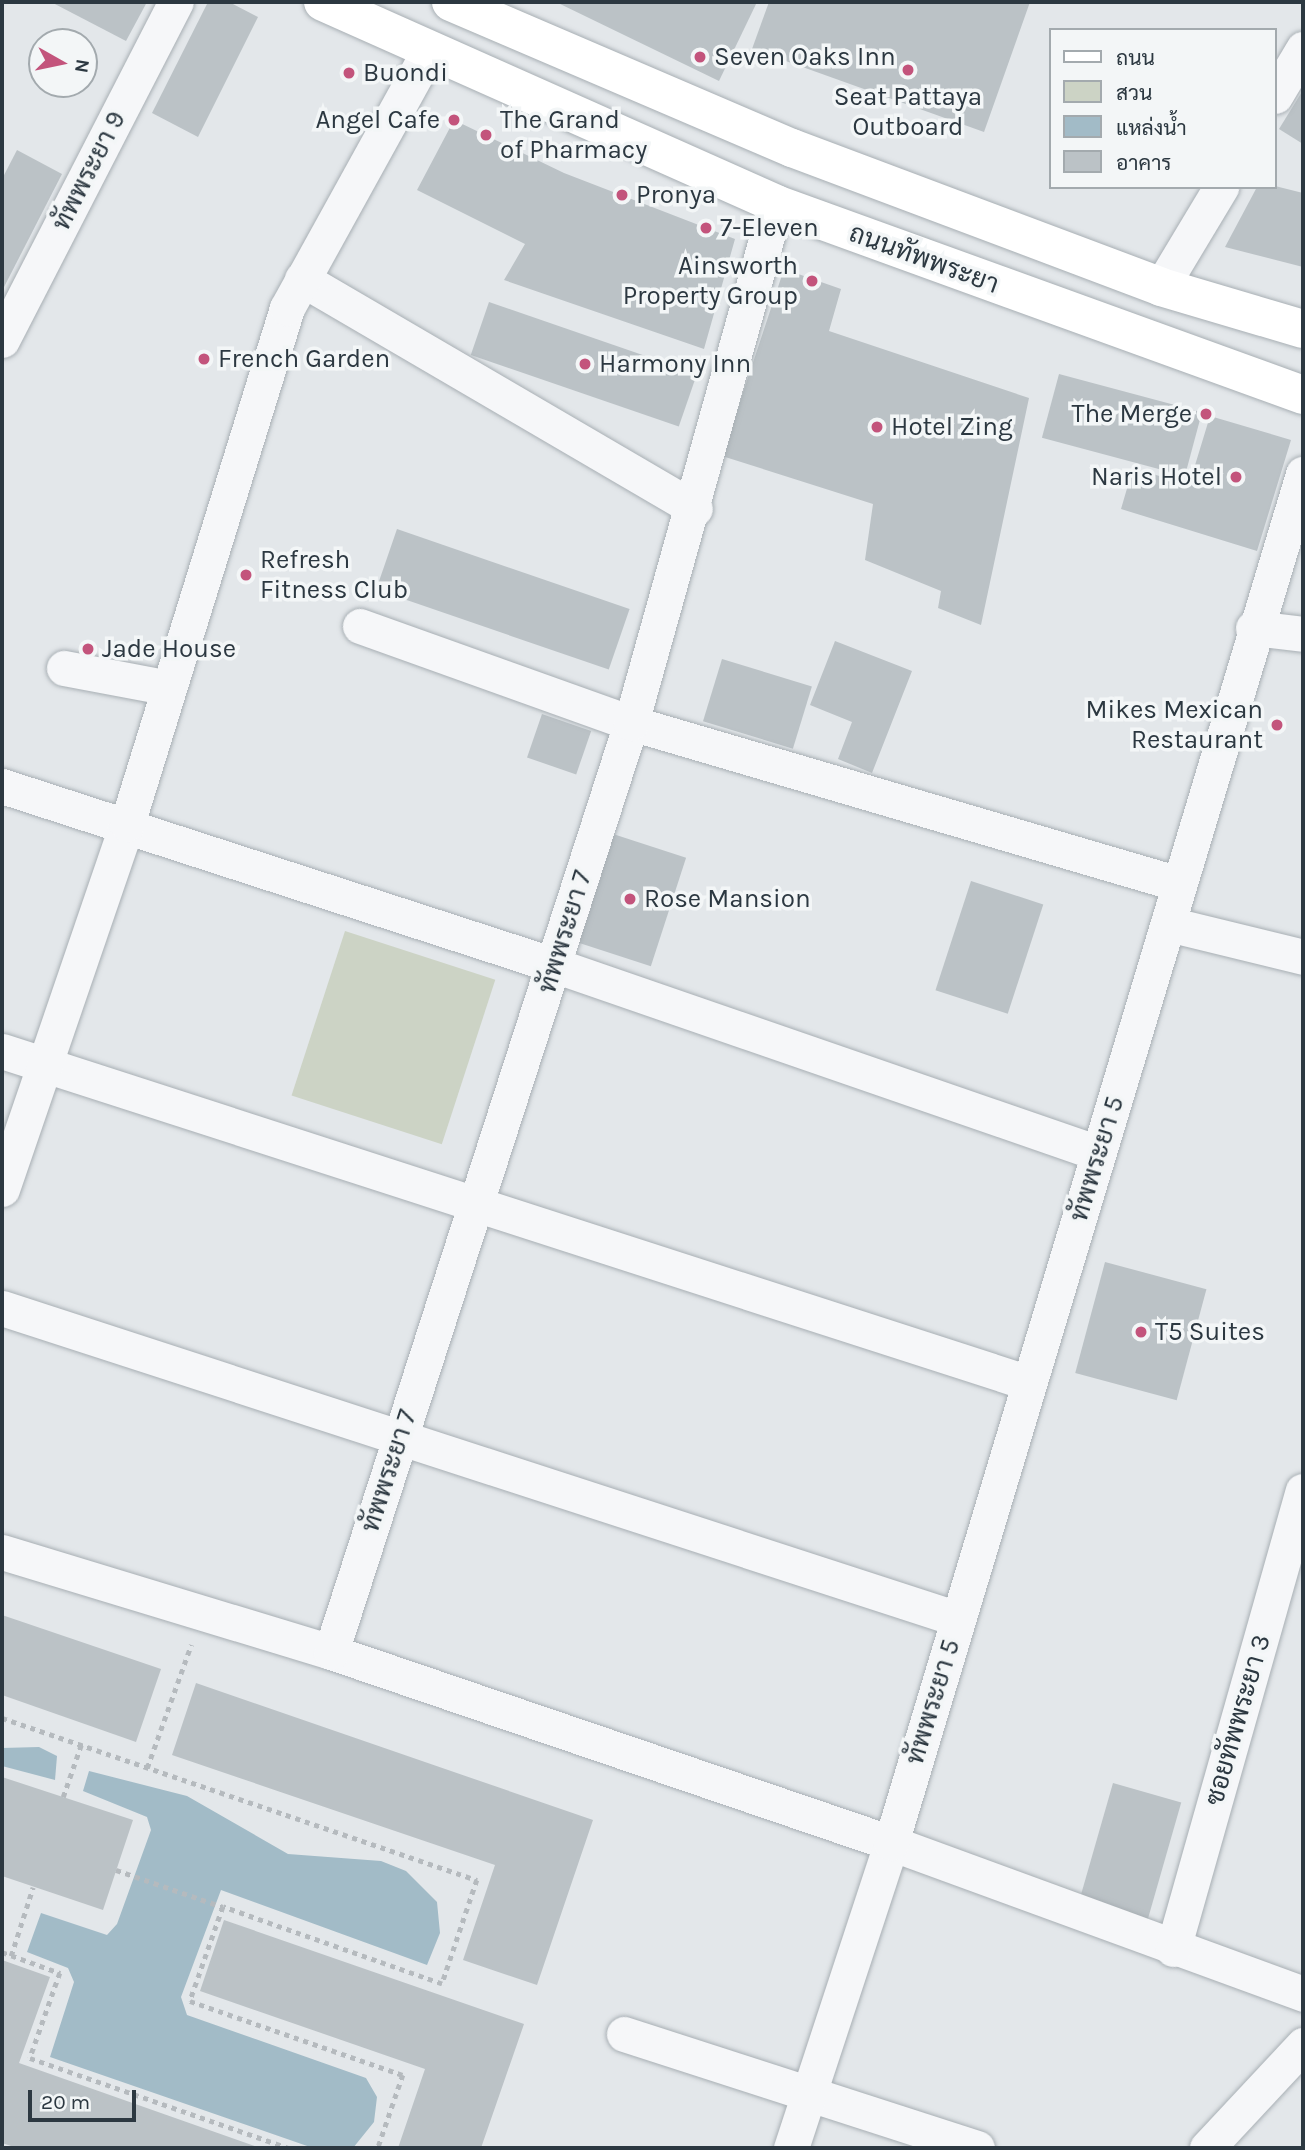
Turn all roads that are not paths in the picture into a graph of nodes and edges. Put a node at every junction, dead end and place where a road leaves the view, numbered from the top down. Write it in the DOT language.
graph roads {
  1 [pos="176,2"];
  2 [pos="323,2"];
  3 [pos="460,4"];
  4 [pos="1303,49"];
  5 [pos="429,51"];
  6 [pos="1277,93"];
  7 [pos="1220,189"];
  8 [pos="776,204"];
  9 [pos="302,279"];
  10 [pos="1161,286"];
  11 [pos="1303,329"];
  12 [pos="2,340"];
  13 [pos="1303,395"];
  14 [pos="1303,474"];
  15 [pos="695,509"];
  16 [pos="360,626"];
  17 [pos="1253,628"];
  18 [pos="1303,634"];
  19 [pos="64,668"];
  20 [pos="165,687"];
  21 [pos="631,723"];
  22 [pos="2,786"];
  23 [pos="127,824"];
  24 [pos="1179,884"];
  25 [pos="1168,924"];
  26 [pos="1303,957"];
  27 [pos="554,965"];
  28 [pos="2,1051"];
  29 [pos="45,1064"];
  30 [pos="1098,1153"];
  31 [pos="2,1189"];
  32 [pos="479,1207"];
  33 [pos="2,1308"];
  34 [pos="1029,1383"];
  35 [pos="400,1436"];
  36 [pos="1303,1491"];
  37 [pos="2,1552"];
  38 [pos="958,1619"];
  39 [pos="331,1652"];
  40 [pos="891,1843"];
  41 [pos="1173,1949"];
  42 [pos="1303,1994"];
  43 [pos="624,2034"];
  44 [pos="1303,2045"];
  45 [pos="810,2092"];
  46 [pos="791,2148"];
  47 [pos="977,2148"];
  48 [pos="1208,2148"];
  1 -- 12 [label="street, ทัพพระยา 9"];
  2 -- 5 [label="main road, ถนนทัพพระยา"];
  3 -- 10 [label="main road"];
  4 -- 6 [label="street"];
  5 -- 8 [label="main road, ถนนทัพพระยา"];
  5 -- 9 [label="street"];
  7 -- 10 [label="street"];
  8 -- 13 [label="main road, ถนนทัพพระยา"];
  8 -- 15 [label="street, ทัพพระยา 7"];
  9 -- 15 [label="street"];
  9 -- 20 [label="street"];
  10 -- 11 [label="main road"];
  14 -- 17 [label="street, ทัพพระยา 5"];
  15 -- 21 [label="street, ทัพพระยา 7"];
  16 -- 21 [label="street"];
  17 -- 18 [label="street"];
  17 -- 24 [label="street, ทัพพระยา 5"];
  19 -- 20 [label="street"];
  20 -- 23 [label="street"];
  21 -- 24 [label="street"];
  21 -- 27 [label="street, ทัพพระยา 7"];
  22 -- 23 [label="street"];
  23 -- 27 [label="street"];
  23 -- 29 [label="street"];
  24 -- 25 [label="street, ทัพพระยา 5"];
  25 -- 26 [label="street"];
  25 -- 30 [label="street, ทัพพระยา 5"];
  27 -- 30 [label="street"];
  27 -- 32 [label="street, ทัพพระยา 7"];
  28 -- 29 [label="street"];
  29 -- 31 [label="street"];
  29 -- 32 [label="street"];
  30 -- 34 [label="street, ทัพพระยา 5"];
  32 -- 34 [label="street"];
  32 -- 35 [label="street, ทัพพระยา 7"];
  33 -- 35 [label="street"];
  34 -- 38 [label="street, ทัพพระยา 5"];
  35 -- 38 [label="street"];
  35 -- 39 [label="street, ทัพพระยา 7"];
  36 -- 41 [label="street, ซอยทัพพระยา 3"];
  37 -- 39 [label="street"];
  38 -- 40 [label="street, ทัพพระยา 5"];
  39 -- 40 [label="street"];
  40 -- 41 [label="street"];
  40 -- 45 [label="street, ทัพพระยา 5"];
  41 -- 42 [label="street"];
  43 -- 45 [label="street"];
  44 -- 48 [label="street"];
  45 -- 46 [label="street, ทัพพระยา 5"];
  45 -- 47 [label="street"];
}
